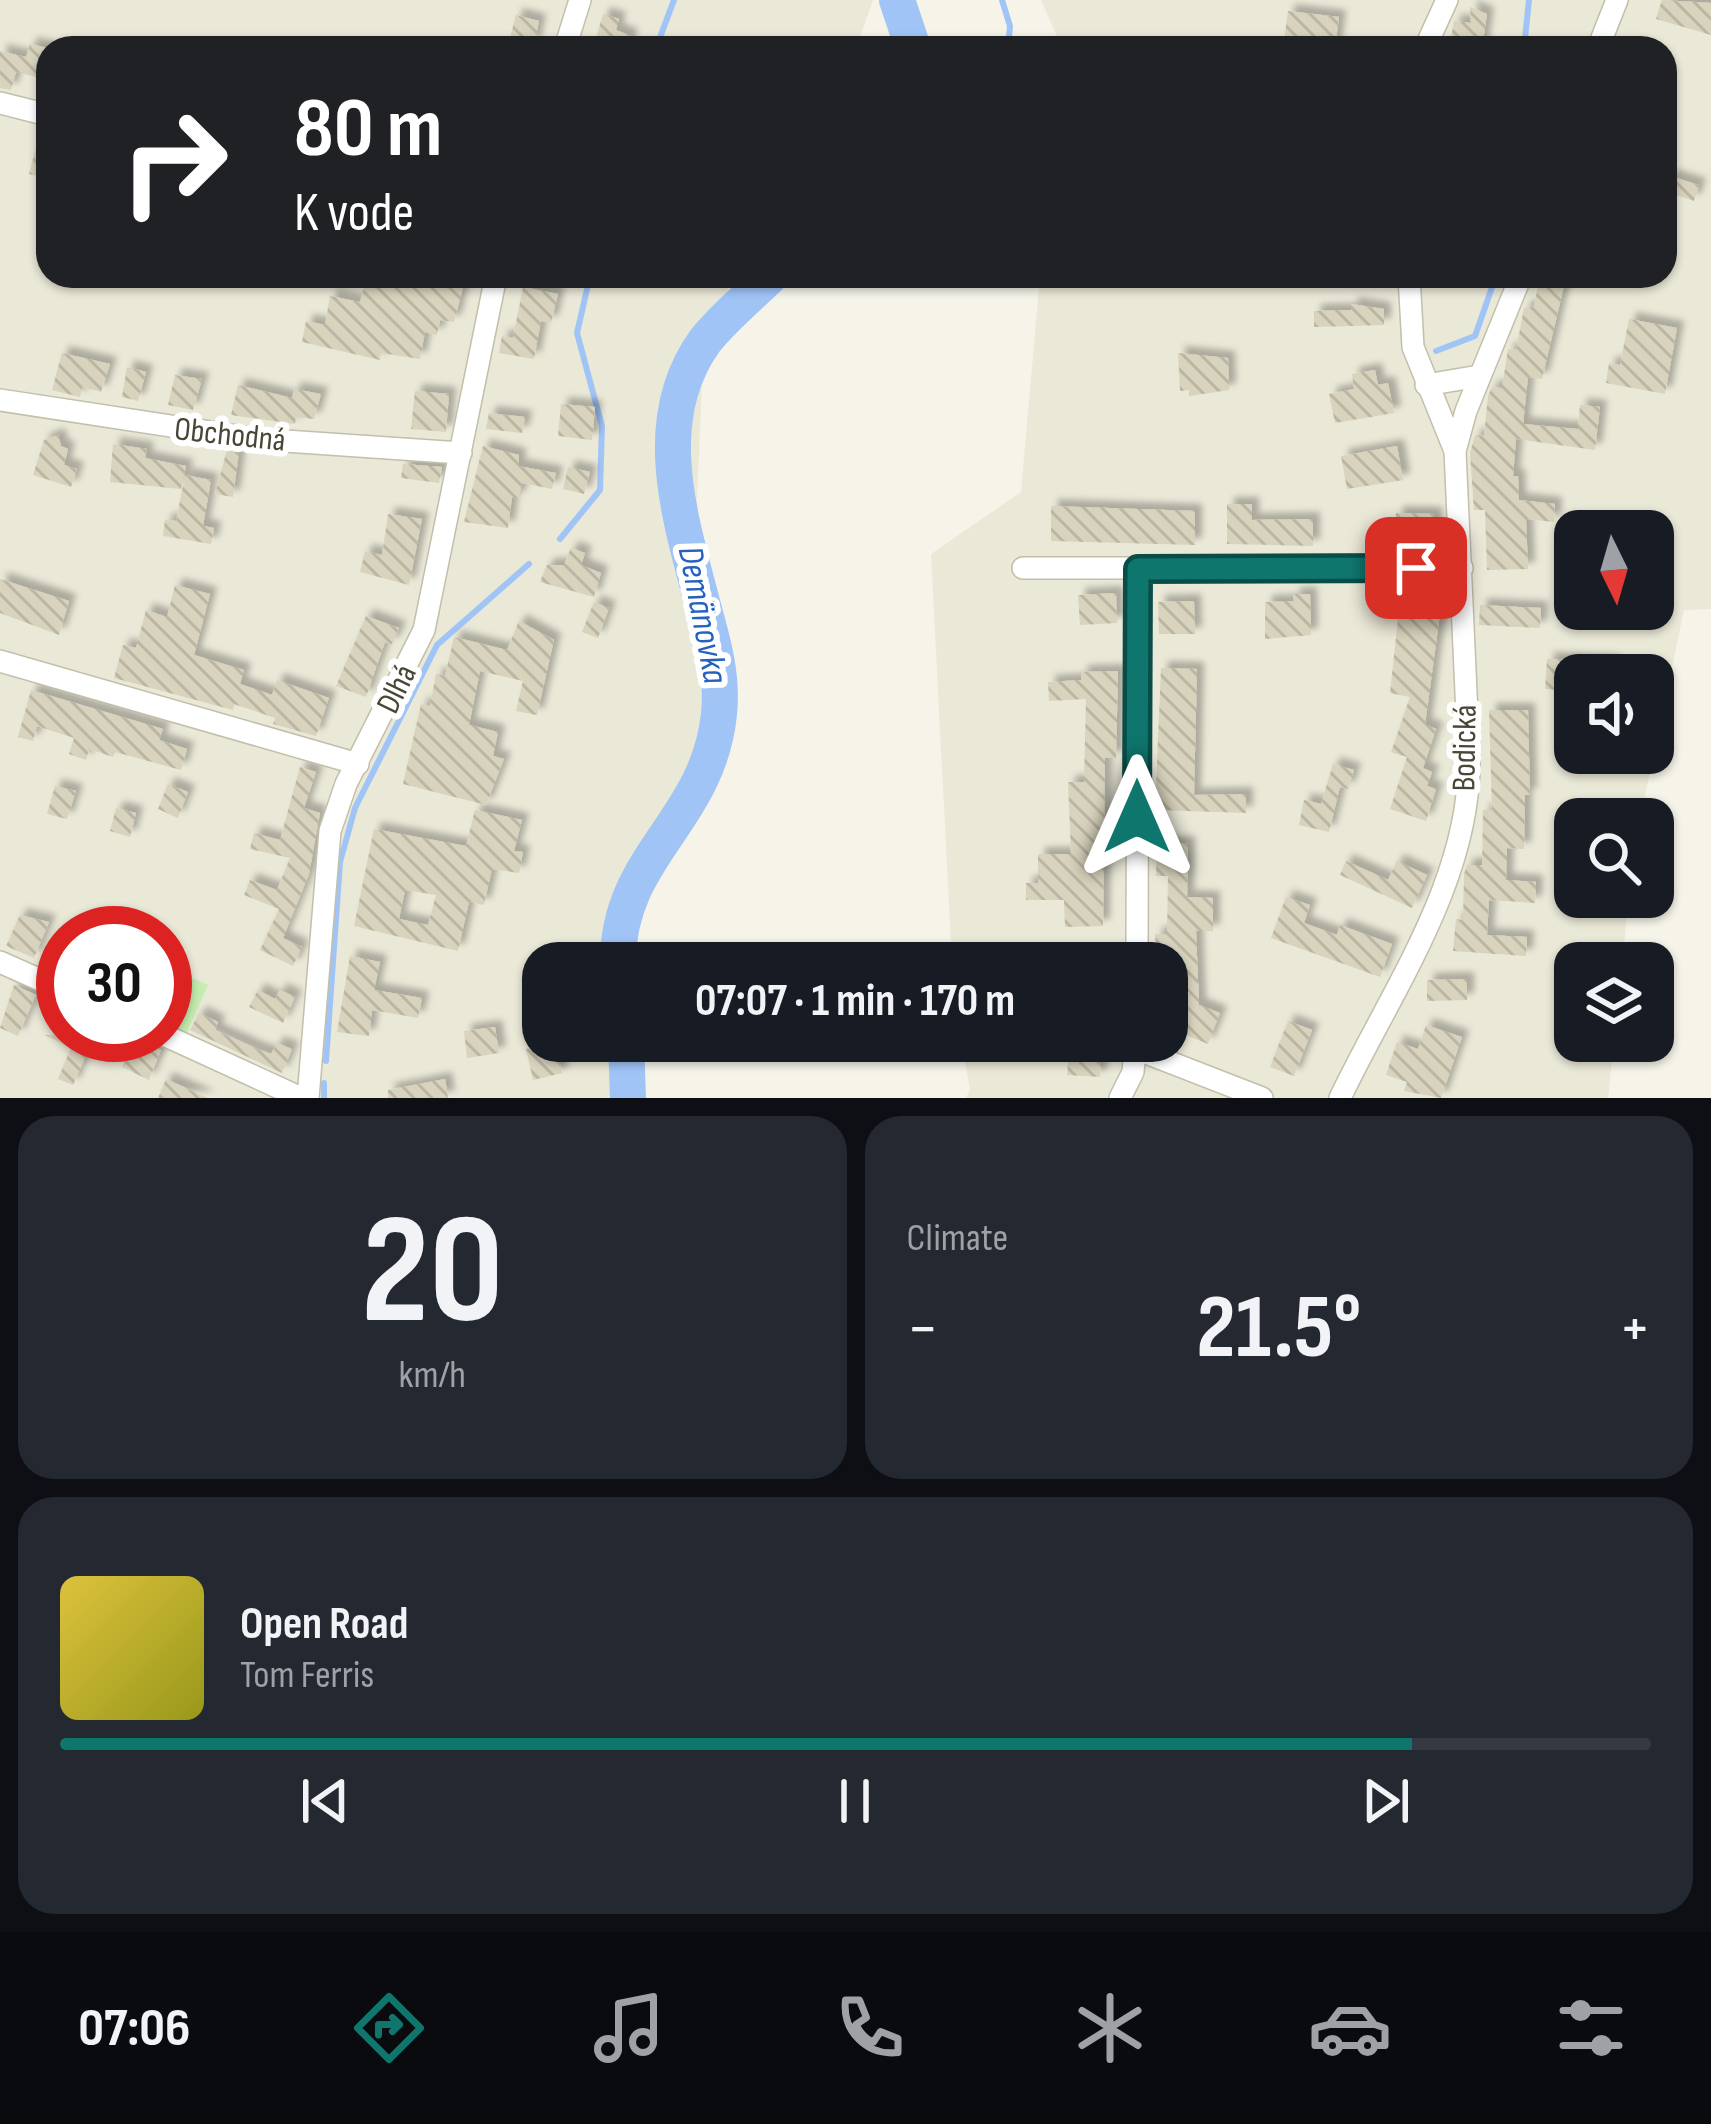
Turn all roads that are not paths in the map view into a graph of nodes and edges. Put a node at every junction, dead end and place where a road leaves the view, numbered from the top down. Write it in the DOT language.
graph roads {
  1 [pos="580,0"];
  2 [pos="1447,0"];
  3 [pos="1617,0"];
  4 [pos="569,36"];
  5 [pos="1430,36"];
  6 [pos="1603,36"];
  7 [pos="0,103"];
  8 [pos="36,113"];
  9 [pos="494,288"];
  10 [pos="1409,288"];
  11 [pos="1516,288"];
  12 [pos="1479,376"];
  13 [pos="1426,385"];
  14 [pos="0,400"];
  15 [pos="1455,451"];
  16 [pos="461,453"];
  17 [pos="1023,568"];
  18 [pos="1462,568"];
  19 [pos="1138,569"];
  20 [pos="0,661"];
  21 [pos="358,764"];
  22 [pos="1136,942"];
  23 [pos="0,962"];
  24 [pos="36,978"];
  25 [pos="192,1048"];
  26 [pos="1131,1062"];
  27 [pos="1176,1062"];
  28 [pos="304,1098"];
  29 [pos="1120,1098"];
  30 [pos="1262,1098"];
  31 [pos="1340,1098"];
  1 -- 4 [label="street"];
  2 -- 5 [label="street"];
  3 -- 6 [label="street"];
  7 -- 8 [label="street"];
  9 -- 16 [label="street, Dlhá"];
  10 -- 13 [label="street"];
  11 -- 12 [label="street, Bodická"];
  12 -- 13 [label="street"];
  12 -- 15 [label="street, Bodická"];
  13 -- 15 [label="street"];
  14 -- 16 [label="street, Obchodná"];
  15 -- 18 [label="street, Bodická"];
  16 -- 21 [label="street, Dlhá"];
  17 -- 19 [label="street"];
  18 -- 19 [label="street"];
  18 -- 31 [label="street, Bodická"];
  19 -- 22 [label="street"];
  20 -- 21 [label="street"];
  21 -- 28 [label="street, Dlhá"];
  23 -- 24 [label="street"];
  25 -- 28 [label="street"];
  26 -- 29 [label="street"];
  27 -- 30 [label="street"];
}
